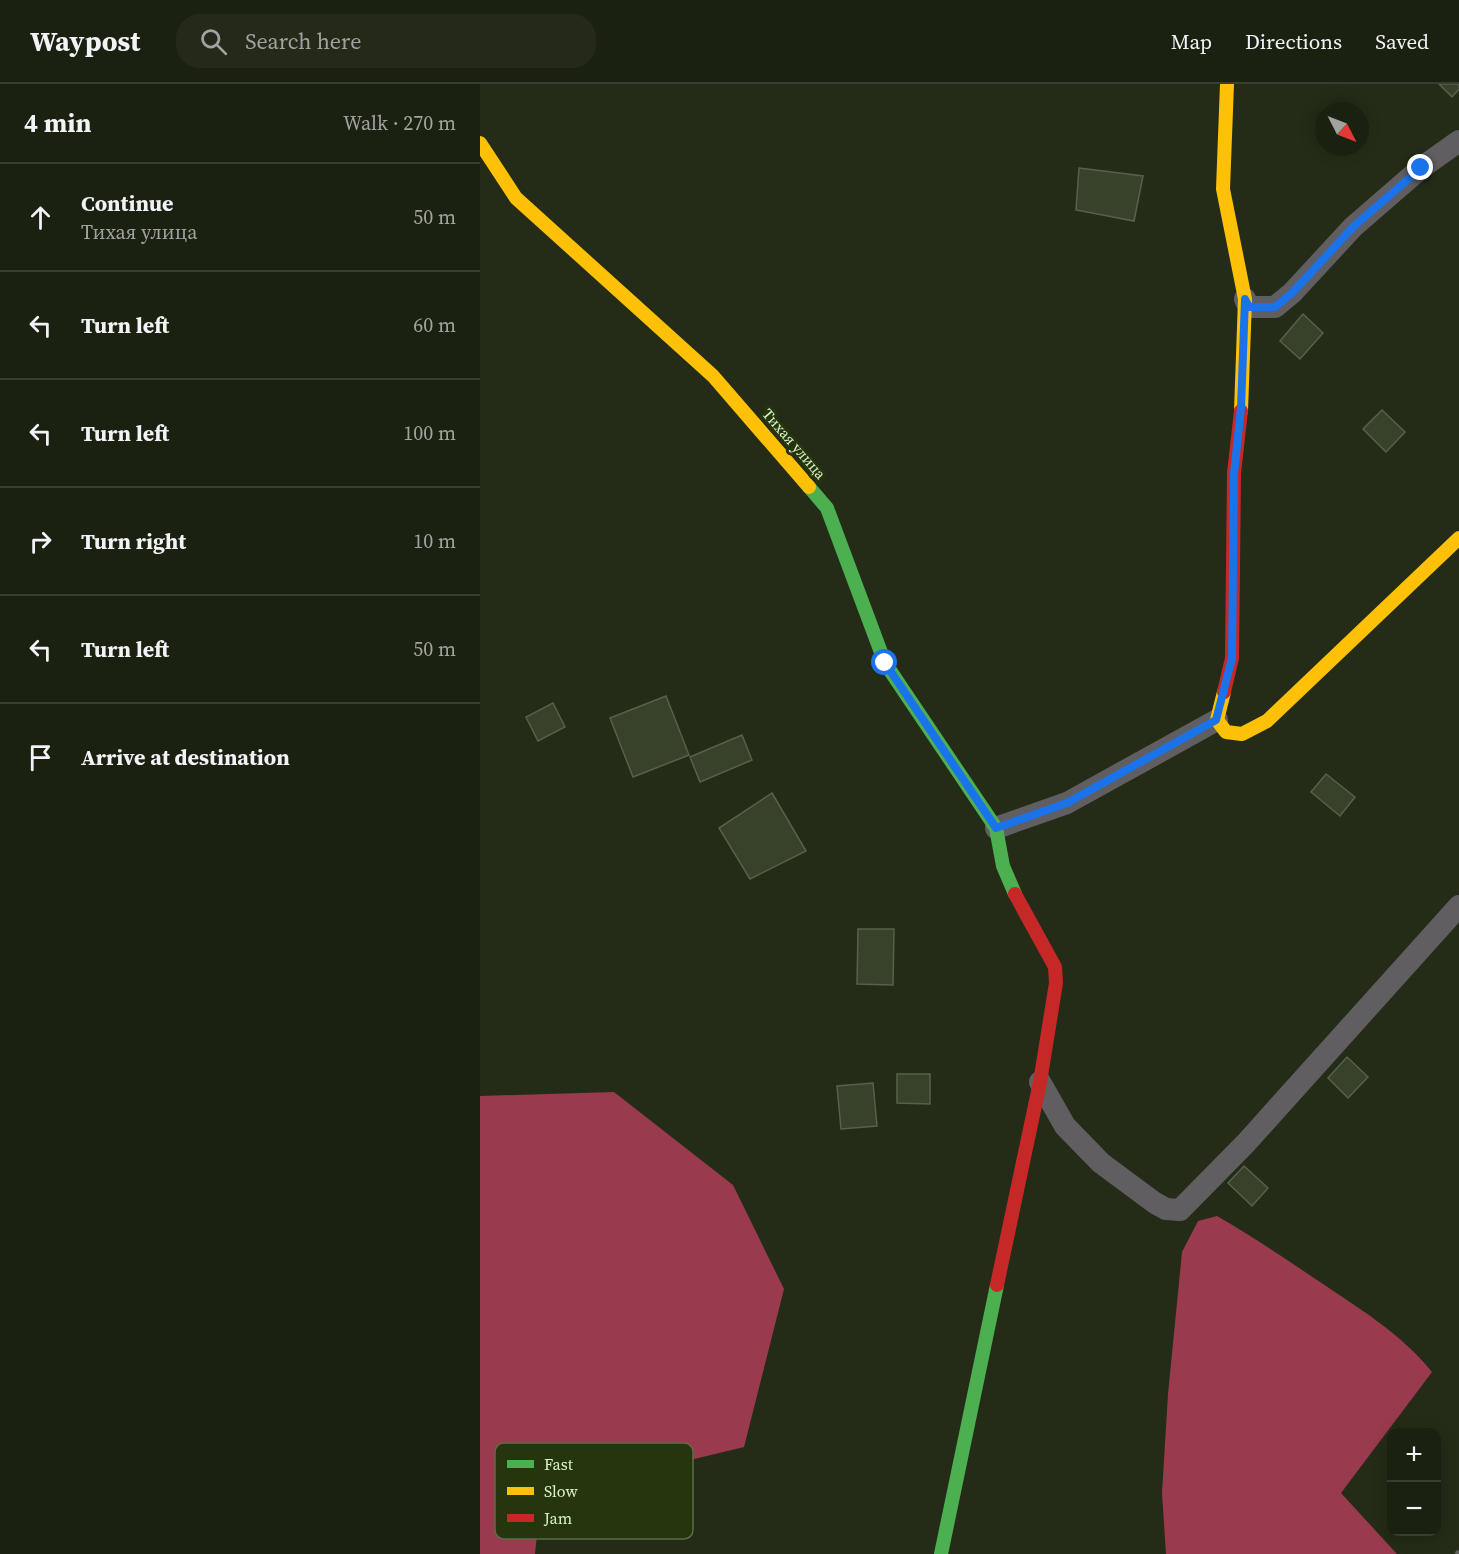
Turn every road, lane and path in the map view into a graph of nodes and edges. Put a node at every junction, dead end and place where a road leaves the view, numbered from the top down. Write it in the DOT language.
graph roads {
  1 [pos="1227,84"];
  2 [pos="1459,141"];
  3 [pos="480,143"];
  4 [pos="1245,299"];
  5 [pos="1459,538"];
  6 [pos="1216,720"];
  7 [pos="996,828"];
  8 [pos="1459,906"];
  9 [pos="1040,1082"];
  10 [pos="940,1554"];
  1 -- 4 [label="street"];
  2 -- 4 [label="street"];
  3 -- 7 [label="street, Тихая улица"];
  4 -- 6 [label="street"];
  5 -- 6 [label="street"];
  6 -- 7 [label="street"];
  7 -- 9 [label="street"];
  8 -- 9 [label="street"];
  9 -- 10 [label="street"];
}
